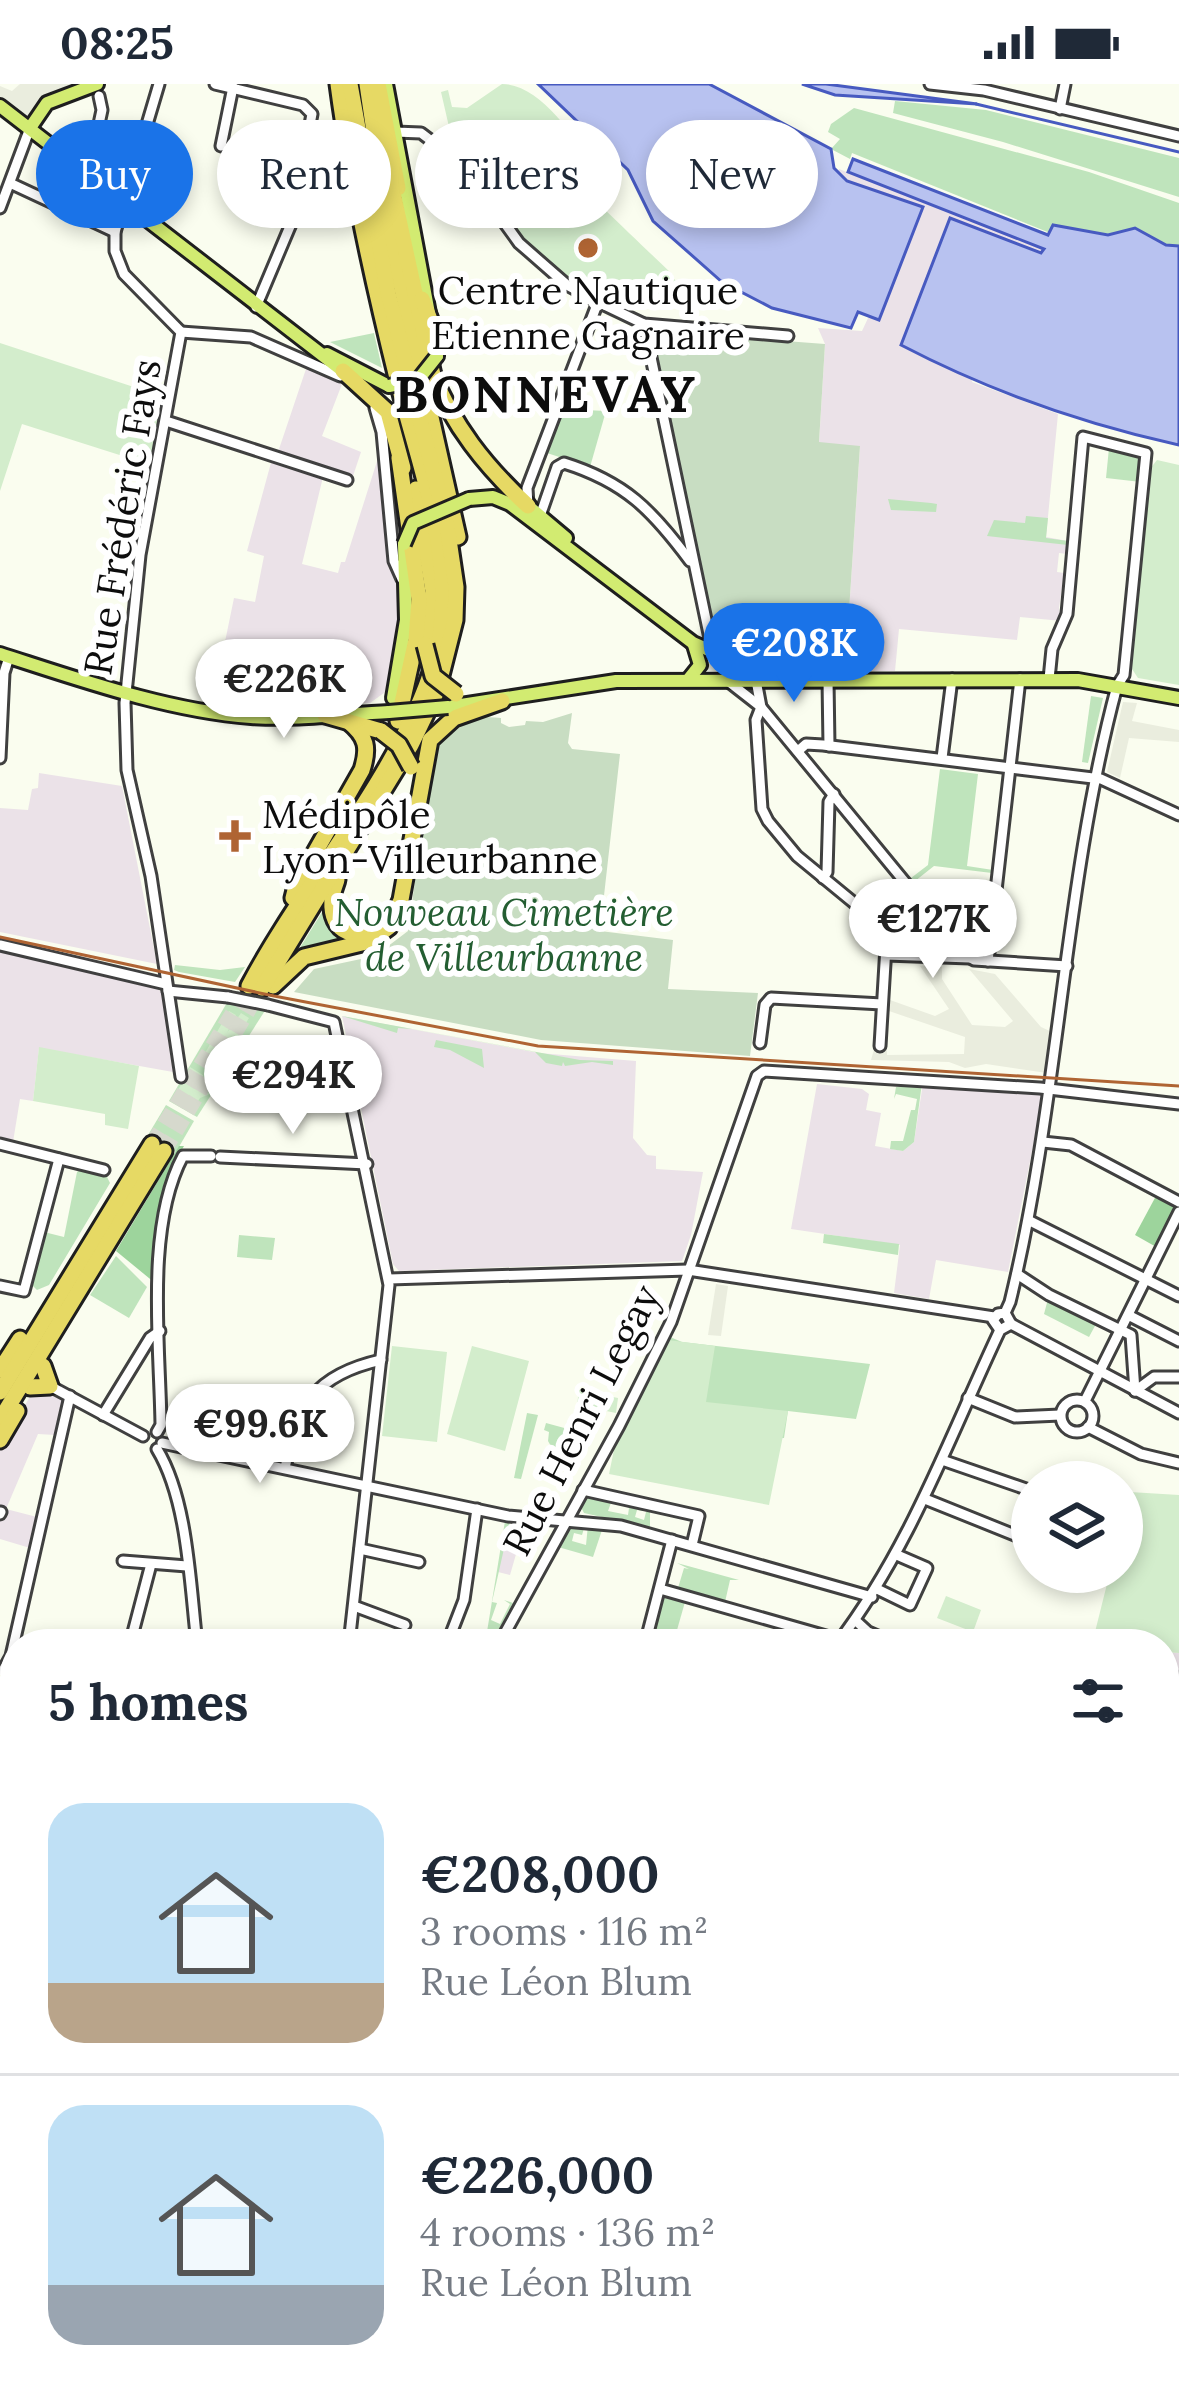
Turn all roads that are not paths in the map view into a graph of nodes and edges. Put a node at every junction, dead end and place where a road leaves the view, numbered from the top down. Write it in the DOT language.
graph roads {
  1 [pos="159,84"];
  2 [pos="215,84"];
  3 [pos="338,84"];
  4 [pos="353,84"];
  5 [pos="376,84"];
  6 [pos="930,84"];
  7 [pos="1065,84"];
  8 [pos="240,86"];
  9 [pos="94,87"];
  10 [pos="0,106"];
  11 [pos="1060,109"];
  12 [pos="100,120"];
  13 [pos="148,120"];
  14 [pos="229,120"];
  15 [pos="365,120"];
  16 [pos="375,120"];
  17 [pos="30,128"];
  18 [pos="402,132"];
  19 [pos="36,133"];
  20 [pos="1179,136"];
  21 [pos="12,184"];
  22 [pos="0,208"];
  23 [pos="116,228"];
  24 [pos="156,228"];
  25 [pos="389,228"];
  26 [pos="115,232"];
  27 [pos="403,302"];
  28 [pos="598,302"];
  29 [pos="256,307"];
  30 [pos="644,323"];
  31 [pos="285,328"];
  32 [pos="434,330"];
  33 [pos="181,332"];
  34 [pos="788,337"];
  35 [pos="318,359"];
  36 [pos="341,365"];
  37 [pos="433,375"];
  38 [pos="393,383"];
  39 [pos="166,421"];
  40 [pos="399,458"];
  41 [pos="347,480"];
  42 [pos="534,511"];
  43 [pos="404,544"];
  44 [pos="692,566"];
  45 [pos="456,587"];
  46 [pos="406,593"];
  47 [pos="649,609"];
  48 [pos="704,620"];
  49 [pos="428,625"];
  50 [pos="693,643"];
  51 [pos="713,654"];
  52 [pos="4,655"];
  53 [pos="756,676"];
  54 [pos="952,679"];
  55 [pos="1021,679"];
  56 [pos="688,680"];
  57 [pos="828,680"];
  58 [pos="1048,680"];
  59 [pos="711,681"];
  60 [pos="729,682"];
  61 [pos="1117,686"];
  62 [pos="125,689"];
  63 [pos="1179,698"];
  64 [pos="452,701"];
  65 [pos="502,701"];
  66 [pos="392,702"];
  67 [pos="761,707"];
  68 [pos="326,715"];
  69 [pos="772,720"];
  70 [pos="349,722"];
  71 [pos="757,732"];
  72 [pos="829,746"];
  73 [pos="384,749"];
  74 [pos="798,751"];
  75 [pos="0,758"];
  76 [pos="942,758"];
  77 [pos="1010,767"];
  78 [pos="1095,778"];
  79 [pos="834,794"];
  80 [pos="1179,815"];
  81 [pos="351,844"];
  82 [pos="823,878"];
  83 [pos="293,898"];
  84 [pos="0,945"];
  85 [pos="886,955"];
  86 [pos="972,959"];
  87 [pos="988,962"];
  88 [pos="1067,966"];
  89 [pos="167,987"];
  90 [pos="261,988"];
  91 [pos="882,1004"];
  92 [pos="760,1043"];
  93 [pos="880,1046"];
  94 [pos="181,1077"];
  95 [pos="1052,1091"];
  96 [pos="1179,1104"];
  97 [pos="1043,1142"];
  98 [pos="1,1147"];
  99 [pos="59,1159"];
  100 [pos="367,1165"];
  101 [pos="104,1170"];
  102 [pos="1179,1202"];
  103 [pos="1179,1213"];
  104 [pos="1030,1221"];
  105 [pos="86,1250"];
  106 [pos="688,1270"];
  107 [pos="1017,1274"];
  108 [pos="389,1279"];
  109 [pos="84,1281"];
  110 [pos="1145,1285"];
  111 [pos="0,1286"];
  112 [pos="1179,1296"];
  113 [pos="1130,1316"];
  114 [pos="1002,1321"];
  115 [pos="1123,1328"];
  116 [pos="160,1331"];
  117 [pos="1179,1341"];
  118 [pos="8,1349"];
  119 [pos="381,1360"];
  120 [pos="43,1366"];
  121 [pos="0,1370"];
  122 [pos="1100,1372"];
  123 [pos="1179,1377"];
  124 [pos="50,1386"];
  125 [pos="31,1387"];
  126 [pos="1135,1390"];
  127 [pos="0,1392"];
  128 [pos="70,1396"];
  129 [pos="968,1398"];
  130 [pos="1085,1401"];
  131 [pos="1179,1413"];
  132 [pos="103,1414"];
  133 [pos="1060,1415"];
  134 [pos="0,1420"];
  135 [pos="1088,1427"];
  136 [pos="143,1436"];
  137 [pos="0,1440"];
  138 [pos="158,1442"];
  139 [pos="942,1460"];
  140 [pos="1179,1463"];
  141 [pos="285,1468"];
  142 [pos="1011,1484"];
  143 [pos="366,1486"];
  144 [pos="583,1490"];
  145 [pos="925,1499"];
  146 [pos="477,1509"];
  147 [pos="568,1519"];
  148 [pos="1011,1534"];
  149 [pos="672,1540"];
  150 [pos="692,1545"];
  151 [pos="360,1550"];
  152 [pos="897,1555"];
  153 [pos="123,1561"];
  154 [pos="418,1562"];
  155 [pos="151,1564"];
  156 [pos="188,1566"];
  157 [pos="660,1589"];
  158 [pos="875,1593"];
  159 [pos="354,1606"];
  160 [pos="855,1620"];
  161 [pos="405,1624"];
  162 [pos="17,1629"];
  163 [pos="134,1629"];
  164 [pos="195,1629"];
  165 [pos="351,1629"];
  166 [pos="453,1629"];
  167 [pos="507,1629"];
  168 [pos="649,1629"];
  169 [pos="794,1629"];
  170 [pos="848,1629"];
  171 [pos="866,1629"];
  1 -- 13 [label="street"];
  2 -- 8 [label="street"];
  3 -- 38 [label="highway"];
  4 -- 15 [label="highway"];
  4 -- 45 [label="highway"];
  5 -- 16 [label="highway"];
  5 -- 18 [label="main road"];
  5 -- 32 [label="highway"];
  5 -- 37 [label="highway"];
  6 -- 11 [label="street"];
  7 -- 11 [label="street"];
  8 -- 14 [label="street"];
  8 -- 29 [label="street"];
  9 -- 12 [label="street"];
  9 -- 17 [label="main road"];
  10 -- 17 [label="main road"];
  11 -- 20 [label="street"];
  17 -- 19 [label="main road"];
  17 -- 21 [label="street"];
  18 -- 28 [label="street"];
  18 -- 32 [label="main road"];
  21 -- 22 [label="street"];
  21 -- 26 [label="street"];
  23 -- 26 [label="street"];
  24 -- 29 [label="main road"];
  25 -- 27 [label="highway"];
  26 -- 33 [label="street, Rue Frédéric Fays"];
  27 -- 37 [label="highway"];
  27 -- 45 [label="highway"];
  28 -- 30 [label="street"];
  28 -- 42 [label="street"];
  29 -- 31 [label="main road"];
  30 -- 34 [label="street"];
  30 -- 44 [label="street"];
  31 -- 35 [label="main road"];
  31 -- 36 [label="main road"];
  32 -- 38 [label="main road, bridge"];
  33 -- 35 [label="street"];
  33 -- 39 [label="street, Rue Frédéric Fays"];
  35 -- 36 [label="main road"];
  35 -- 46 [label="street"];
  36 -- 38 [label="main road"];
  36 -- 40 [label="highway"];
  37 -- 42 [label="highway"];
  38 -- 49 [label="highway"];
  38 -- 90 [label="highway"];
  39 -- 41 [label="street"];
  39 -- 62 [label="street, Rue Frédéric Fays"];
  40 -- 49 [label="highway"];
  40 -- 73 [label="highway"];
  42 -- 44 [label="street"];
  42 -- 47 [label="main road"];
  43 -- 46 [label="main road"];
  43 -- 47 [label="main road, bridge"];
  43 -- 73 [label="highway"];
  44 -- 48 [label="street"];
  45 -- 81 [label="highway"];
  46 -- 66 [label="main road"];
  47 -- 50 [label="main road"];
  48 -- 50 [label="street"];
  48 -- 51 [label="street"];
  49 -- 64 [label="highway, bridge"];
  50 -- 51 [label="main road"];
  50 -- 56 [label="main road"];
  51 -- 53 [label="main road"];
  51 -- 59 [label="main road"];
  52 -- 62 [label="main road"];
  52 -- 75 [label="street"];
  53 -- 57 [label="main road"];
  53 -- 60 [label="main road"];
  53 -- 67 [label="street"];
  54 -- 55 [label="main road"];
  54 -- 57 [label="main road"];
  54 -- 76 [label="street"];
  55 -- 58 [label="main road"];
  55 -- 77 [label="street"];
  56 -- 59 [label="main road"];
  56 -- 65 [label="main road"];
  57 -- 72 [label="street"];
  58 -- 61 [label="main road"];
  58 -- 61 [label="street"];
  59 -- 60 [label="main road"];
  60 -- 67 [label="street"];
  61 -- 63 [label="main road"];
  61 -- 78 [label="street"];
  62 -- 68 [label="main road"];
  62 -- 89 [label="street, Rue Frédéric Fays"];
  64 -- 65 [label="highway"];
  64 -- 66 [label="main road, bridge"];
  65 -- 90 [label="highway"];
  66 -- 68 [label="main road"];
  67 -- 69 [label="street"];
  67 -- 71 [label="street"];
  68 -- 70 [label="highway"];
  69 -- 71 [label="street"];
  69 -- 74 [label="street"];
  70 -- 81 [label="highway, bridge"];
  70 -- 83 [label="highway"];
  71 -- 82 [label="street"];
  72 -- 74 [label="street"];
  72 -- 76 [label="street"];
  73 -- 83 [label="highway"];
  74 -- 79 [label="street"];
  76 -- 77 [label="street"];
  77 -- 78 [label="street"];
  77 -- 87 [label="street"];
  78 -- 80 [label="street"];
  78 -- 88 [label="street"];
  79 -- 82 [label="street"];
  79 -- 86 [label="street"];
  81 -- 90 [label="highway"];
  82 -- 85 [label="street"];
  83 -- 90 [label="highway"];
  84 -- 89 [label="street"];
  85 -- 86 [label="street"];
  85 -- 91 [label="street"];
  86 -- 87 [label="street"];
  87 -- 88 [label="street"];
  88 -- 95 [label="street"];
  89 -- 90 [label="street, bridge"];
  89 -- 94 [label="street, Rue Frédéric Fays"];
  90 -- 100 [label="street"];
  91 -- 92 [label="street"];
  91 -- 93 [label="street"];
  95 -- 96 [label="street"];
  95 -- 97 [label="street"];
  95 -- 106 [label="street, Rue Henri Legay"];
  97 -- 102 [label="street"];
  97 -- 104 [label="street"];
  98 -- 99 [label="street"];
  99 -- 101 [label="street"];
  99 -- 111 [label="street"];
  100 -- 108 [label="street"];
  100 -- 116 [label="street"];
  103 -- 110 [label="street"];
  104 -- 107 [label="street"];
  104 -- 110 [label="street"];
  105 -- 109 [label="highway"];
  105 -- 118 [label="highway"];
  105 -- 127 [label="highway"];
  106 -- 108 [label="street"];
  106 -- 114 [label="street"];
  106 -- 144 [label="street, Rue Henri Legay"];
  107 -- 114 [label="street"];
  107 -- 115 [label="street"];
  108 -- 119 [label="street"];
  109 -- 120 [label="highway"];
  109 -- 134 [label="highway"];
  110 -- 112 [label="street"];
  110 -- 113 [label="street"];
  113 -- 115 [label="street"];
  113 -- 117 [label="street"];
  114 -- 122 [label="street"];
  114 -- 129 [label="street"];
  115 -- 122 [label="street"];
  115 -- 126 [label="street"];
  116 -- 132 [label="street"];
  116 -- 138 [label="street"];
  118 -- 121 [label="highway"];
  119 -- 141 [label="street"];
  119 -- 143 [label="street"];
  120 -- 124 [label="highway"];
  120 -- 125 [label="highway"];
  122 -- 126 [label="street"];
  122 -- 130 [label="street"];
  123 -- 126 [label="street"];
  124 -- 125 [label="highway"];
  124 -- 128 [label="street"];
  125 -- 137 [label="highway"];
  126 -- 131 [label="street"];
  128 -- 132 [label="street"];
  128 -- 162 [label="street"];
  129 -- 133 [label="street"];
  129 -- 139 [label="street"];
  130 -- 133 [label="street"];
  130 -- 135 [label="street"];
  132 -- 136 [label="street"];
  133 -- 135 [label="street"];
  135 -- 140 [label="street"];
  136 -- 138 [label="street"];
  136 -- 138 [label="street"];
  138 -- 141 [label="street"];
  138 -- 156 [label="street"];
  139 -- 142 [label="street"];
  139 -- 145 [label="street"];
  141 -- 143 [label="street"];
  143 -- 146 [label="street"];
  143 -- 151 [label="street"];
  144 -- 147 [label="street, Rue Henri Legay"];
  144 -- 150 [label="street"];
  145 -- 148 [label="street"];
  145 -- 152 [label="street"];
  146 -- 147 [label="street"];
  146 -- 166 [label="street"];
  147 -- 149 [label="street"];
  147 -- 167 [label="street, Rue Henri Legay"];
  149 -- 150 [label="street"];
  149 -- 157 [label="street"];
  150 -- 158 [label="street"];
  151 -- 154 [label="street"];
  151 -- 159 [label="street"];
  152 -- 158 [label="street"];
  152 -- 158 [label="street"];
  153 -- 155 [label="street"];
  155 -- 156 [label="street"];
  155 -- 163 [label="street"];
  156 -- 164 [label="street"];
  157 -- 168 [label="street"];
  157 -- 169 [label="street"];
  158 -- 160 [label="street"];
  159 -- 161 [label="street"];
  159 -- 165 [label="street"];
  160 -- 170 [label="street"];
  160 -- 171 [label="street"];
}
